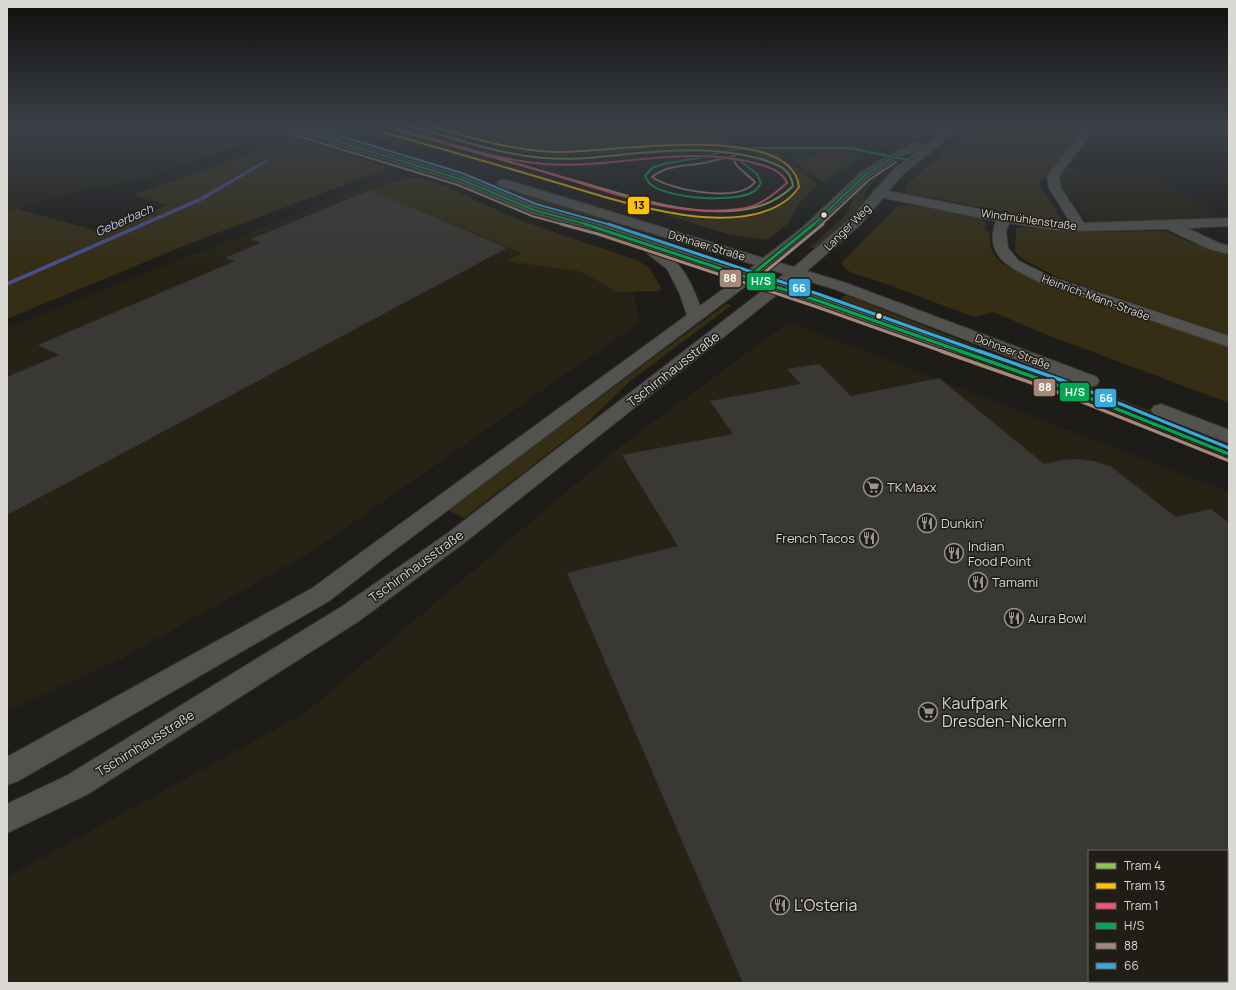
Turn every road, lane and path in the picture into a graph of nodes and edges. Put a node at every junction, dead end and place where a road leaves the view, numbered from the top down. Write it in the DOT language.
graph roads {
  1 [pos="438,172"];
  2 [pos="465,172"];
  3 [pos="869,172"];
  4 [pos="898,172"];
  5 [pos="1056,172"];
  6 [pos="879,194"];
  7 [pos="1004,217"];
  8 [pos="1229,222"];
  9 [pos="1168,224"];
  10 [pos="1080,227"];
  11 [pos="640,242"];
  12 [pos="1229,250"];
  13 [pos="766,263"];
  14 [pos="797,272"];
  15 [pos="748,277"];
  16 [pos="778,287"];
  17 [pos="696,317"];
  18 [pos="1229,342"];
  19 [pos="1229,437"];
  20 [pos="1229,454"];
  21 [pos="7,772"];
  22 [pos="7,819"];
  1 -- 11 [label="main road, Dohnaer Straße"];
  2 -- 13 [label="main road, Dohnaer Straße"];
  3 -- 13 [label="main road, Langer Weg"];
  4 -- 6 [label="main road, Langer Weg"];
  5 -- 10 [label="main road"];
  6 -- 7 [label="main road, Windmühlenstraße"];
  6 -- 14 [label="main road, Langer Weg"];
  7 -- 10 [label="main road, Windmühlenstraße"];
  7 -- 18 [label="main road, Heinrich-Mann-Straße"];
  8 -- 9 [label="main road, Windmühlenstraße"];
  9 -- 10 [label="main road, Windmühlenstraße"];
  9 -- 12 [label="main road"];
  11 -- 15 [label="main road, Dohnaer Straße"];
  11 -- 17 [label="main road"];
  13 -- 14 [label="main road, Dohnaer Straße"];
  13 -- 15 [label="main road, Tschirnhausstraße"];
  14 -- 16 [label="main road, Tschirnhausstraße"];
  14 -- 19 [label="main road, Dohnaer Straße"];
  15 -- 16 [label="main road, Dohnaer Straße"];
  15 -- 17 [label="main road, Tschirnhausstraße"];
  16 -- 20 [label="main road, Dohnaer Straße"];
  16 -- 22 [label="main road, Tschirnhausstraße"];
  17 -- 21 [label="main road, Tschirnhausstraße"];
}
